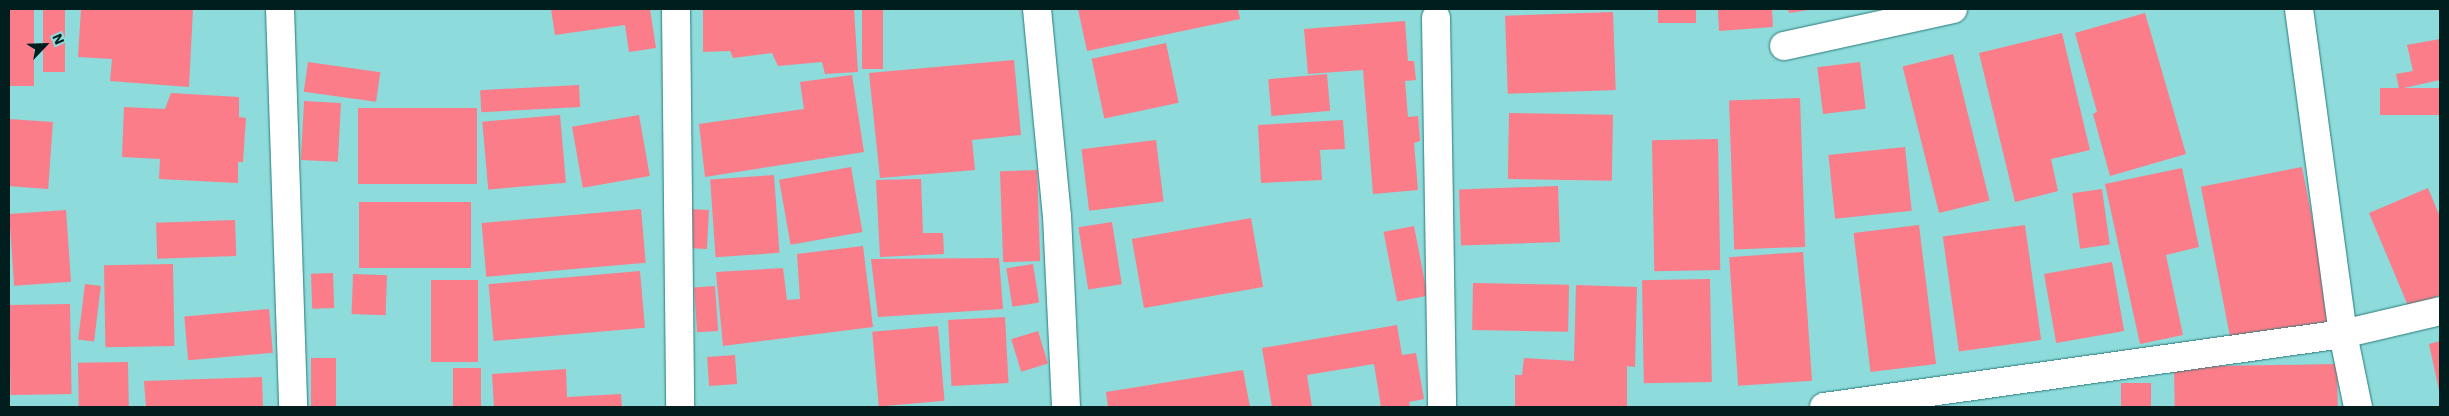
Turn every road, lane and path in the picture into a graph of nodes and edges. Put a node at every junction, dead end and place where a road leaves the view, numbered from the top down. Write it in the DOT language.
graph roads {
  1 [pos="280,9"];
  2 [pos="676,9"];
  3 [pos="1037,9"];
  4 [pos="1953,9"];
  5 [pos="2299,9"];
  6 [pos="1436,18"];
  7 [pos="1784,46"];
  8 [pos="2440,311"];
  9 [pos="2343,334"];
  10 [pos="293,407"];
  11 [pos="680,407"];
  12 [pos="1066,407"];
  13 [pos="1442,407"];
  14 [pos="1824,407"];
  15 [pos="2358,407"];
  1 -- 10 [label="street"];
  2 -- 11 [label="street"];
  3 -- 12 [label="street"];
  4 -- 7 [label="street"];
  5 -- 9 [label="street"];
  6 -- 13 [label="street"];
  8 -- 9 [label="street"];
  9 -- 14 [label="street"];
  9 -- 15 [label="street"];
}
